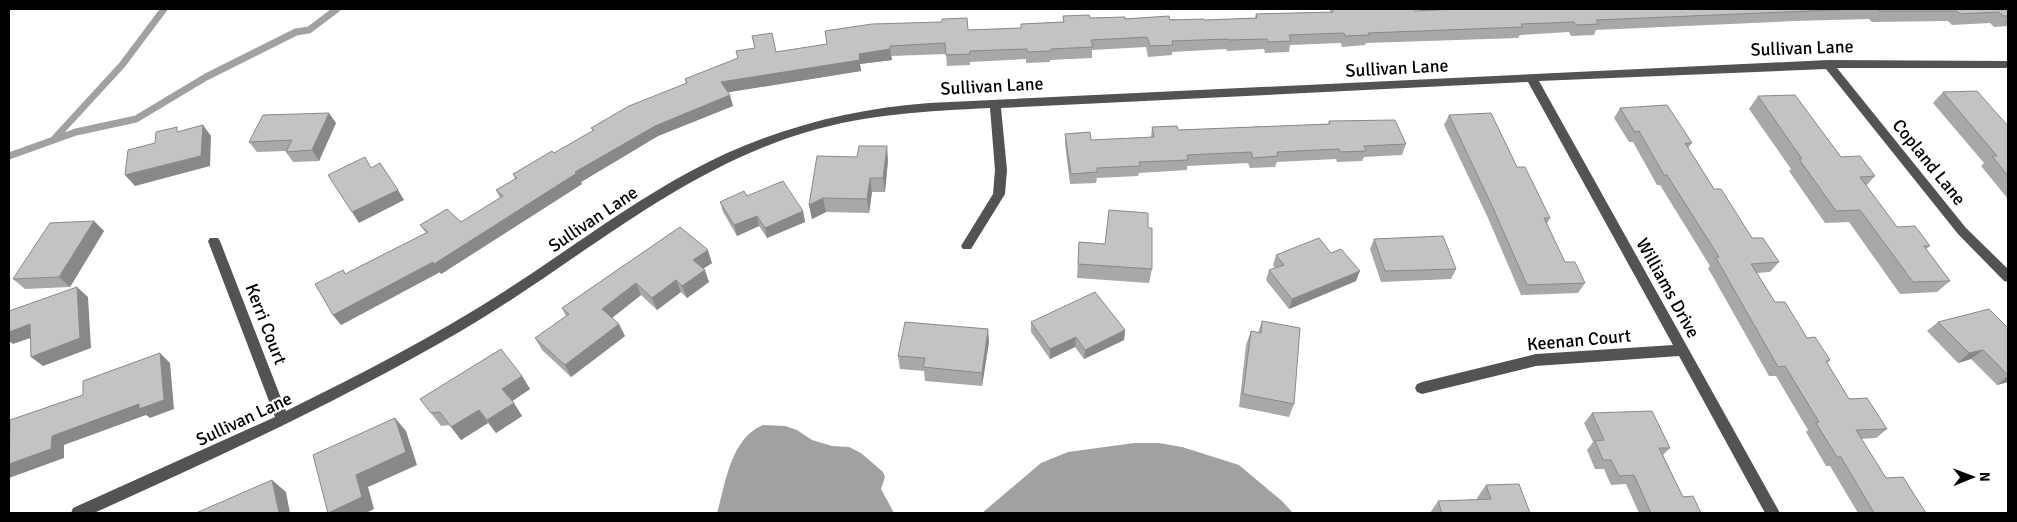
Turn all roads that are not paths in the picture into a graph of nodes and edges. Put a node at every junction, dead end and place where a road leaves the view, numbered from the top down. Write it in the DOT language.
graph roads {
  1 [pos="1828,64"];
  2 [pos="2008,64"];
  3 [pos="1532,79"];
  4 [pos="995,104"];
  5 [pos="214,241"];
  6 [pos="967,246"];
  7 [pos="2008,277"];
  8 [pos="1682,350"];
  9 [pos="1422,388"];
  10 [pos="283,420"];
  11 [pos="78,513"];
  12 [pos="1773,513"];
  1 -- 2 [label="street, Sullivan Lane"];
  1 -- 3 [label="street, Sullivan Lane"];
  1 -- 7 [label="street, Copland Lane"];
  3 -- 4 [label="street, Sullivan Lane"];
  3 -- 8 [label="street, Williams Drive"];
  4 -- 6 [label="street"];
  4 -- 10 [label="street, Sullivan Lane"];
  5 -- 10 [label="street, Kerri Court"];
  8 -- 9 [label="street, Keenan Court"];
  8 -- 12 [label="street, Williams Drive"];
  10 -- 11 [label="street, Sullivan Lane"];
}
